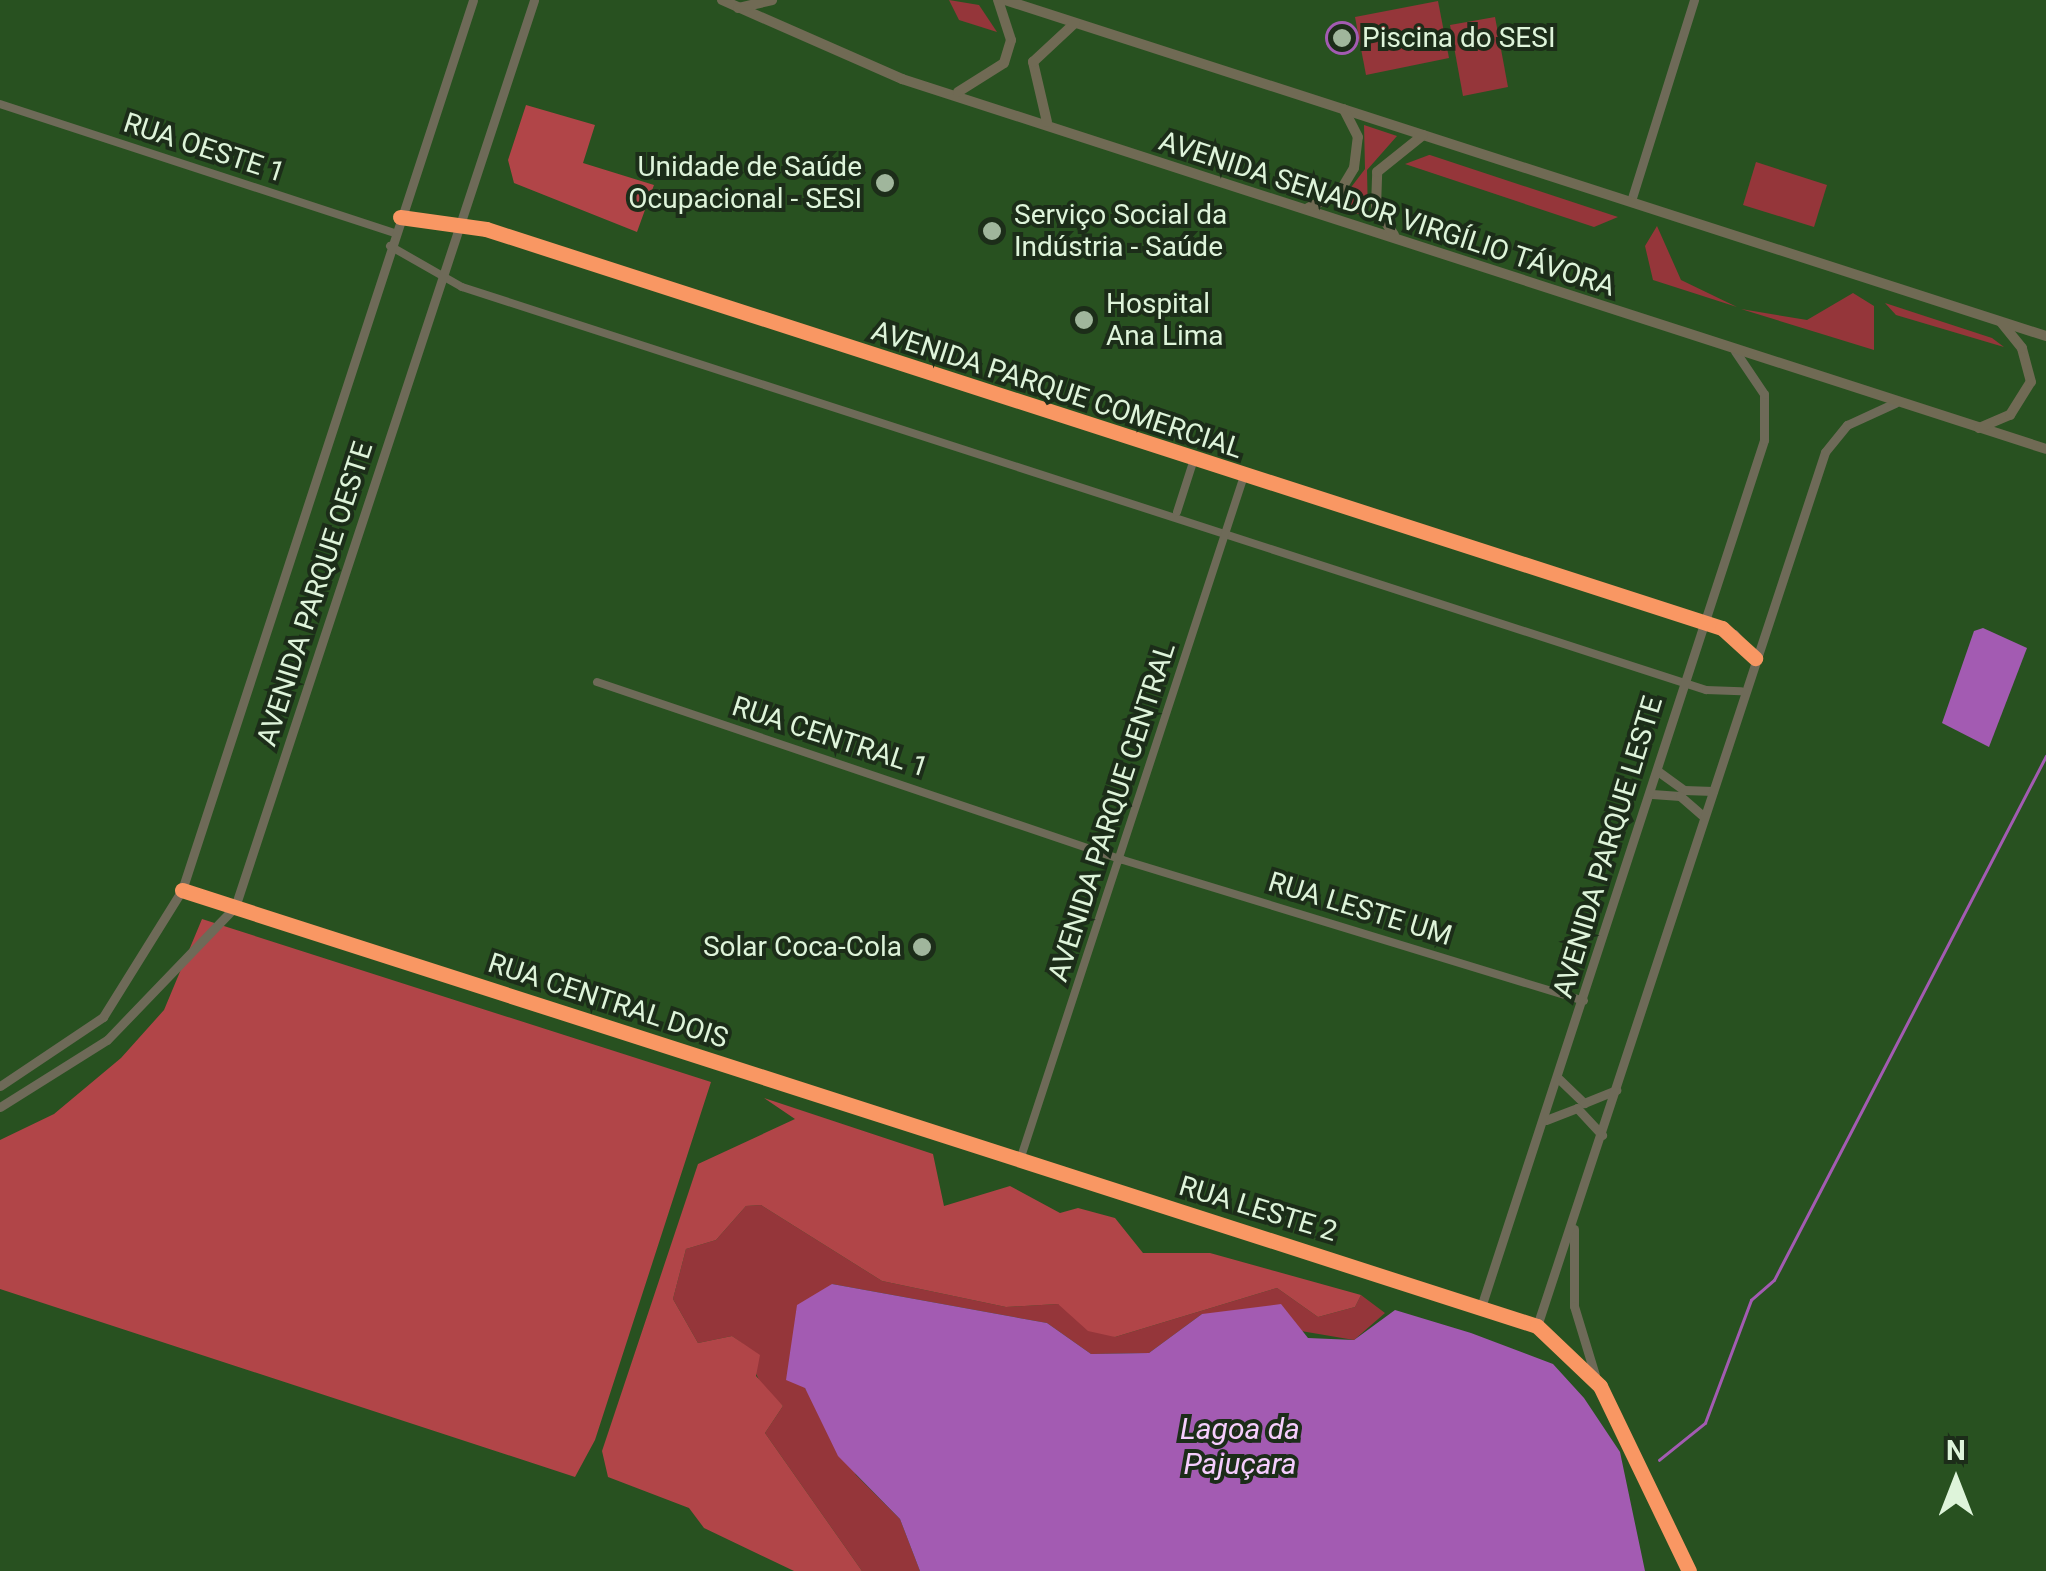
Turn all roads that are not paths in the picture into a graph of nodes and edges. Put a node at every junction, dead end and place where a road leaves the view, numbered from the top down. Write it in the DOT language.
graph roads {
  1 [pos="473,0"];
  2 [pos="534,0"];
  3 [pos="722,0"];
  4 [pos="772,0"];
  5 [pos="1001,0"];
  6 [pos="1694,0"];
  7 [pos="737,9"];
  8 [pos="1076,22"];
  9 [pos="957,92"];
  10 [pos="0,104"];
  11 [pos="1344,109"];
  12 [pos="1047,122"];
  13 [pos="1423,135"];
  14 [pos="1630,201"];
  15 [pos="1307,208"];
  16 [pos="400,217"];
  17 [pos="461,222"];
  18 [pos="394,233"];
  19 [pos="1394,236"];
  20 [pos="390,246"];
  21 [pos="442,280"];
  22 [pos="2000,321"];
  23 [pos="2046,336"];
  24 [pos="1735,352"];
  25 [pos="1895,403"];
  26 [pos="1978,428"];
  27 [pos="2046,449"];
  28 [pos="1194,459"];
  29 [pos="1244,476"];
  30 [pos="1177,512"];
  31 [pos="1227,529"];
  32 [pos="1698,622"];
  33 [pos="1755,658"];
  34 [pos="1682,681"];
  35 [pos="597,682"];
  36 [pos="1742,691"];
  37 [pos="1660,772"];
  38 [pos="1713,790"];
  39 [pos="1652,794"];
  40 [pos="1704,817"];
  41 [pos="1123,860"];
  42 [pos="182,890"];
  43 [pos="235,907"];
  44 [pos="1584,1000"];
  45 [pos="1559,1078"];
  46 [pos="0,1086"];
  47 [pos="1617,1088"];
  48 [pos="0,1107"];
  49 [pos="1545,1121"];
  50 [pos="1602,1135"];
  51 [pos="1020,1160"];
  52 [pos="1574,1218"];
  53 [pos="1482,1304"];
  54 [pos="1537,1326"];
  55 [pos="1600,1386"];
  56 [pos="1689,1571"];
  1 -- 16 [label="street, AVENIDA PARQUE OESTE"];
  2 -- 17 [label="street, AVENIDA PARQUE OESTE"];
  3 -- 7 [label="main road, AVENIDA SENADOR VIRGÍLIO TÁVORA"];
  4 -- 7 [label="main road"];
  5 -- 8 [label="main road"];
  5 -- 9 [label="main road"];
  6 -- 14 [label="street"];
  7 -- 9 [label="main road, AVENIDA SENADOR VIRGÍLIO TÁVORA"];
  8 -- 11 [label="main road"];
  8 -- 12 [label="main road"];
  9 -- 12 [label="main road, AVENIDA SENADOR VIRGÍLIO TÁVORA"];
  10 -- 18 [label="street, RUA OESTE 1"];
  11 -- 13 [label="main road"];
  11 -- 15 [label="main road"];
  12 -- 15 [label="main road, AVENIDA SENADOR VIRGÍLIO TÁVORA"];
  13 -- 14 [label="main road"];
  13 -- 19 [label="main road"];
  14 -- 22 [label="main road"];
  15 -- 19 [label="main road, AVENIDA SENADOR VIRGÍLIO TÁVORA"];
  16 -- 17 [label="street, AVENIDA PARQUE COMERCIAL"];
  16 -- 18 [label="street, AVENIDA PARQUE OESTE"];
  17 -- 21 [label="street, AVENIDA PARQUE OESTE"];
  17 -- 28 [label="street, AVENIDA PARQUE COMERCIAL"];
  18 -- 20 [label="street, AVENIDA PARQUE OESTE"];
  19 -- 24 [label="main road, AVENIDA SENADOR VIRGÍLIO TÁVORA"];
  20 -- 21 [label="street"];
  20 -- 42 [label="street, AVENIDA PARQUE OESTE"];
  21 -- 30 [label="street"];
  21 -- 43 [label="street, AVENIDA PARQUE OESTE"];
  22 -- 23 [label="main road"];
  22 -- 26 [label="main road"];
  24 -- 25 [label="main road, AVENIDA SENADOR VIRGÍLIO TÁVORA"];
  24 -- 32 [label="street, AVENIDA PARQUE LESTE"];
  25 -- 26 [label="main road, AVENIDA SENADOR VIRGÍLIO TÁVORA"];
  25 -- 33 [label="street"];
  26 -- 27 [label="main road, AVENIDA SENADOR VIRGÍLIO TÁVORA"];
  28 -- 29 [label="street, AVENIDA PARQUE COMERCIAL"];
  28 -- 30 [label="street"];
  29 -- 31 [label="street, AVENIDA PARQUE CENTRAL"];
  29 -- 32 [label="street, AVENIDA PARQUE COMERCIAL"];
  30 -- 31 [label="street"];
  31 -- 34 [label="street"];
  31 -- 41 [label="street, AVENIDA PARQUE CENTRAL"];
  32 -- 33 [label="street"];
  32 -- 34 [label="street, AVENIDA PARQUE LESTE"];
  33 -- 36 [label="street"];
  34 -- 36 [label="street"];
  34 -- 37 [label="street, AVENIDA PARQUE LESTE"];
  35 -- 41 [label="street, RUA CENTRAL 1"];
  36 -- 38 [label="street"];
  37 -- 38 [label="street"];
  37 -- 39 [label="street, AVENIDA PARQUE LESTE"];
  38 -- 40 [label="street"];
  39 -- 40 [label="street"];
  39 -- 44 [label="street, AVENIDA PARQUE LESTE"];
  40 -- 47 [label="street"];
  41 -- 44 [label="street, RUA LESTE UM"];
  41 -- 51 [label="street, AVENIDA PARQUE CENTRAL"];
  42 -- 43 [label="street, RUA CENTRAL DOIS"];
  42 -- 46 [label="street, AVENIDA PARQUE OESTE"];
  43 -- 48 [label="street, AVENIDA PARQUE OESTE"];
  43 -- 51 [label="street, RUA CENTRAL DOIS"];
  44 -- 45 [label="street, AVENIDA PARQUE LESTE"];
  45 -- 47 [label="street"];
  45 -- 49 [label="street, AVENIDA PARQUE LESTE"];
  47 -- 50 [label="street"];
  49 -- 50 [label="street"];
  49 -- 53 [label="street, AVENIDA PARQUE LESTE"];
  50 -- 52 [label="street"];
  51 -- 53 [label="street, RUA LESTE 2"];
  52 -- 54 [label="street"];
  52 -- 55 [label="street"];
  53 -- 54 [label="street"];
  54 -- 55 [label="street"];
  55 -- 56 [label="street"];
}
